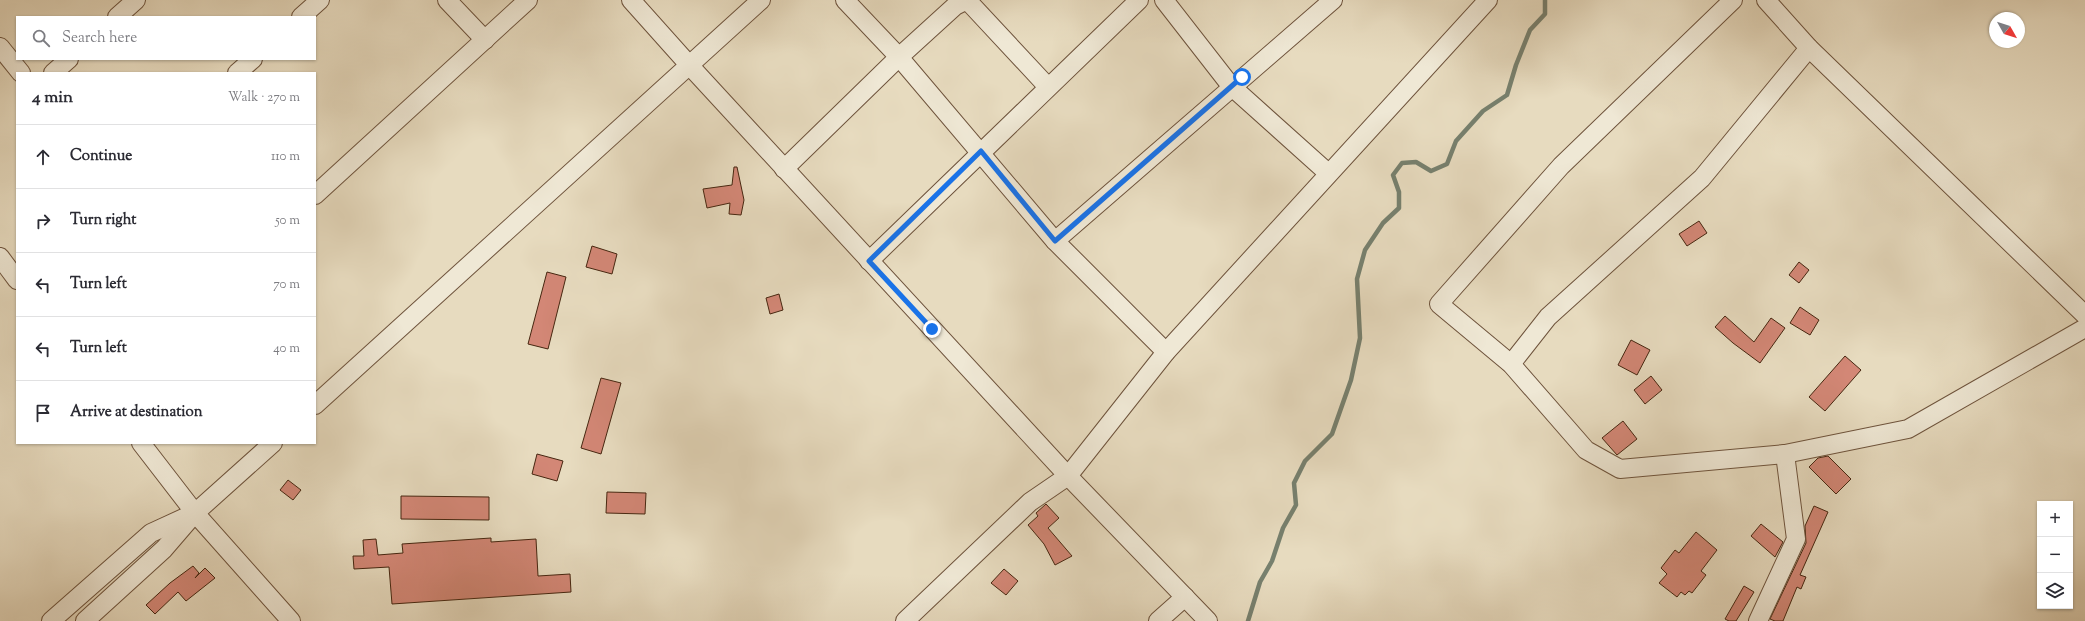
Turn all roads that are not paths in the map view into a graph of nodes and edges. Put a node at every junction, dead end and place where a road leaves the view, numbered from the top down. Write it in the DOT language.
graph roads {
  1 [pos="136,0"];
  2 [pos="320,0"];
  3 [pos="447,0"];
  4 [pos="528,0"];
  5 [pos="631,0"];
  6 [pos="761,0"];
  7 [pos="845,0"];
  8 [pos="967,0"];
  9 [pos="1139,0"];
  10 [pos="1164,0"];
  11 [pos="1488,0"];
  12 [pos="1732,0"];
  13 [pos="1766,0"];
  14 [pos="1322,4"];
  15 [pos="118,16"];
  16 [pos="301,16"];
  17 [pos="485,40"];
  18 [pos="0,47"];
  19 [pos="1809,48"];
  20 [pos="900,57"];
  21 [pos="68,60"];
  22 [pos="252,60"];
  23 [pos="690,66"];
  24 [pos="20,72"];
  25 [pos="54,72"];
  26 [pos="238,72"];
  27 [pos="1231,86"];
  28 [pos="1048,87"];
  29 [pos="981,151"];
  30 [pos="784,169"];
  31 [pos="1328,173"];
  32 [pos="316,194"];
  33 [pos="1055,241"];
  34 [pos="0,257"];
  35 [pos="869,261"];
  36 [pos="16,279"];
  37 [pos="2085,315"];
  38 [pos="2085,328"];
  39 [pos="1166,352"];
  40 [pos="1511,364"];
  41 [pos="316,404"];
  42 [pos="142,444"];
  43 [pos="272,444"];
  44 [pos="1785,454"];
  45 [pos="1068,476"];
  46 [pos="195,513"];
  47 [pos="1185,597"];
  48 [pos="51,621"];
  49 [pos="85,621"];
  50 [pos="291,621"];
  51 [pos="905,621"];
  52 [pos="1158,621"];
  53 [pos="1208,621"];
  54 [pos="1758,621"];
  1 -- 15 [label="street"];
  2 -- 16 [label="street"];
  3 -- 17 [label="street"];
  4 -- 17 [label="street"];
  5 -- 23 [label="street"];
  6 -- 23 [label="street"];
  7 -- 20 [label="street"];
  8 -- 20 [label="street"];
  8 -- 28 [label="street"];
  9 -- 28 [label="street"];
  10 -- 27 [label="street"];
  11 -- 31 [label="street"];
  12 -- 40 [label="street"];
  13 -- 19 [label="street"];
  14 -- 27 [label="street"];
  17 -- 32 [label="street"];
  18 -- 24 [label="street"];
  19 -- 37 [label="street"];
  19 -- 40 [label="street"];
  20 -- 29 [label="street"];
  20 -- 30 [label="street"];
  21 -- 25 [label="street"];
  22 -- 26 [label="street"];
  23 -- 30 [label="street"];
  23 -- 41 [label="street"];
  27 -- 31 [label="street"];
  27 -- 33 [label="street"];
  28 -- 29 [label="street"];
  29 -- 33 [label="street"];
  29 -- 35 [label="street"];
  30 -- 35 [label="street"];
  31 -- 39 [label="street"];
  33 -- 39 [label="street"];
  34 -- 36 [label="street"];
  35 -- 45 [label="street"];
  38 -- 44 [label="street"];
  39 -- 45 [label="street"];
  40 -- 44 [label="street"];
  42 -- 46 [label="street"];
  43 -- 46 [label="street"];
  44 -- 54 [label="street"];
  45 -- 47 [label="street"];
  45 -- 51 [label="street"];
  46 -- 48 [label="street"];
  46 -- 49 [label="street"];
  46 -- 50 [label="street"];
  47 -- 52 [label="street"];
  47 -- 53 [label="street"];
}
